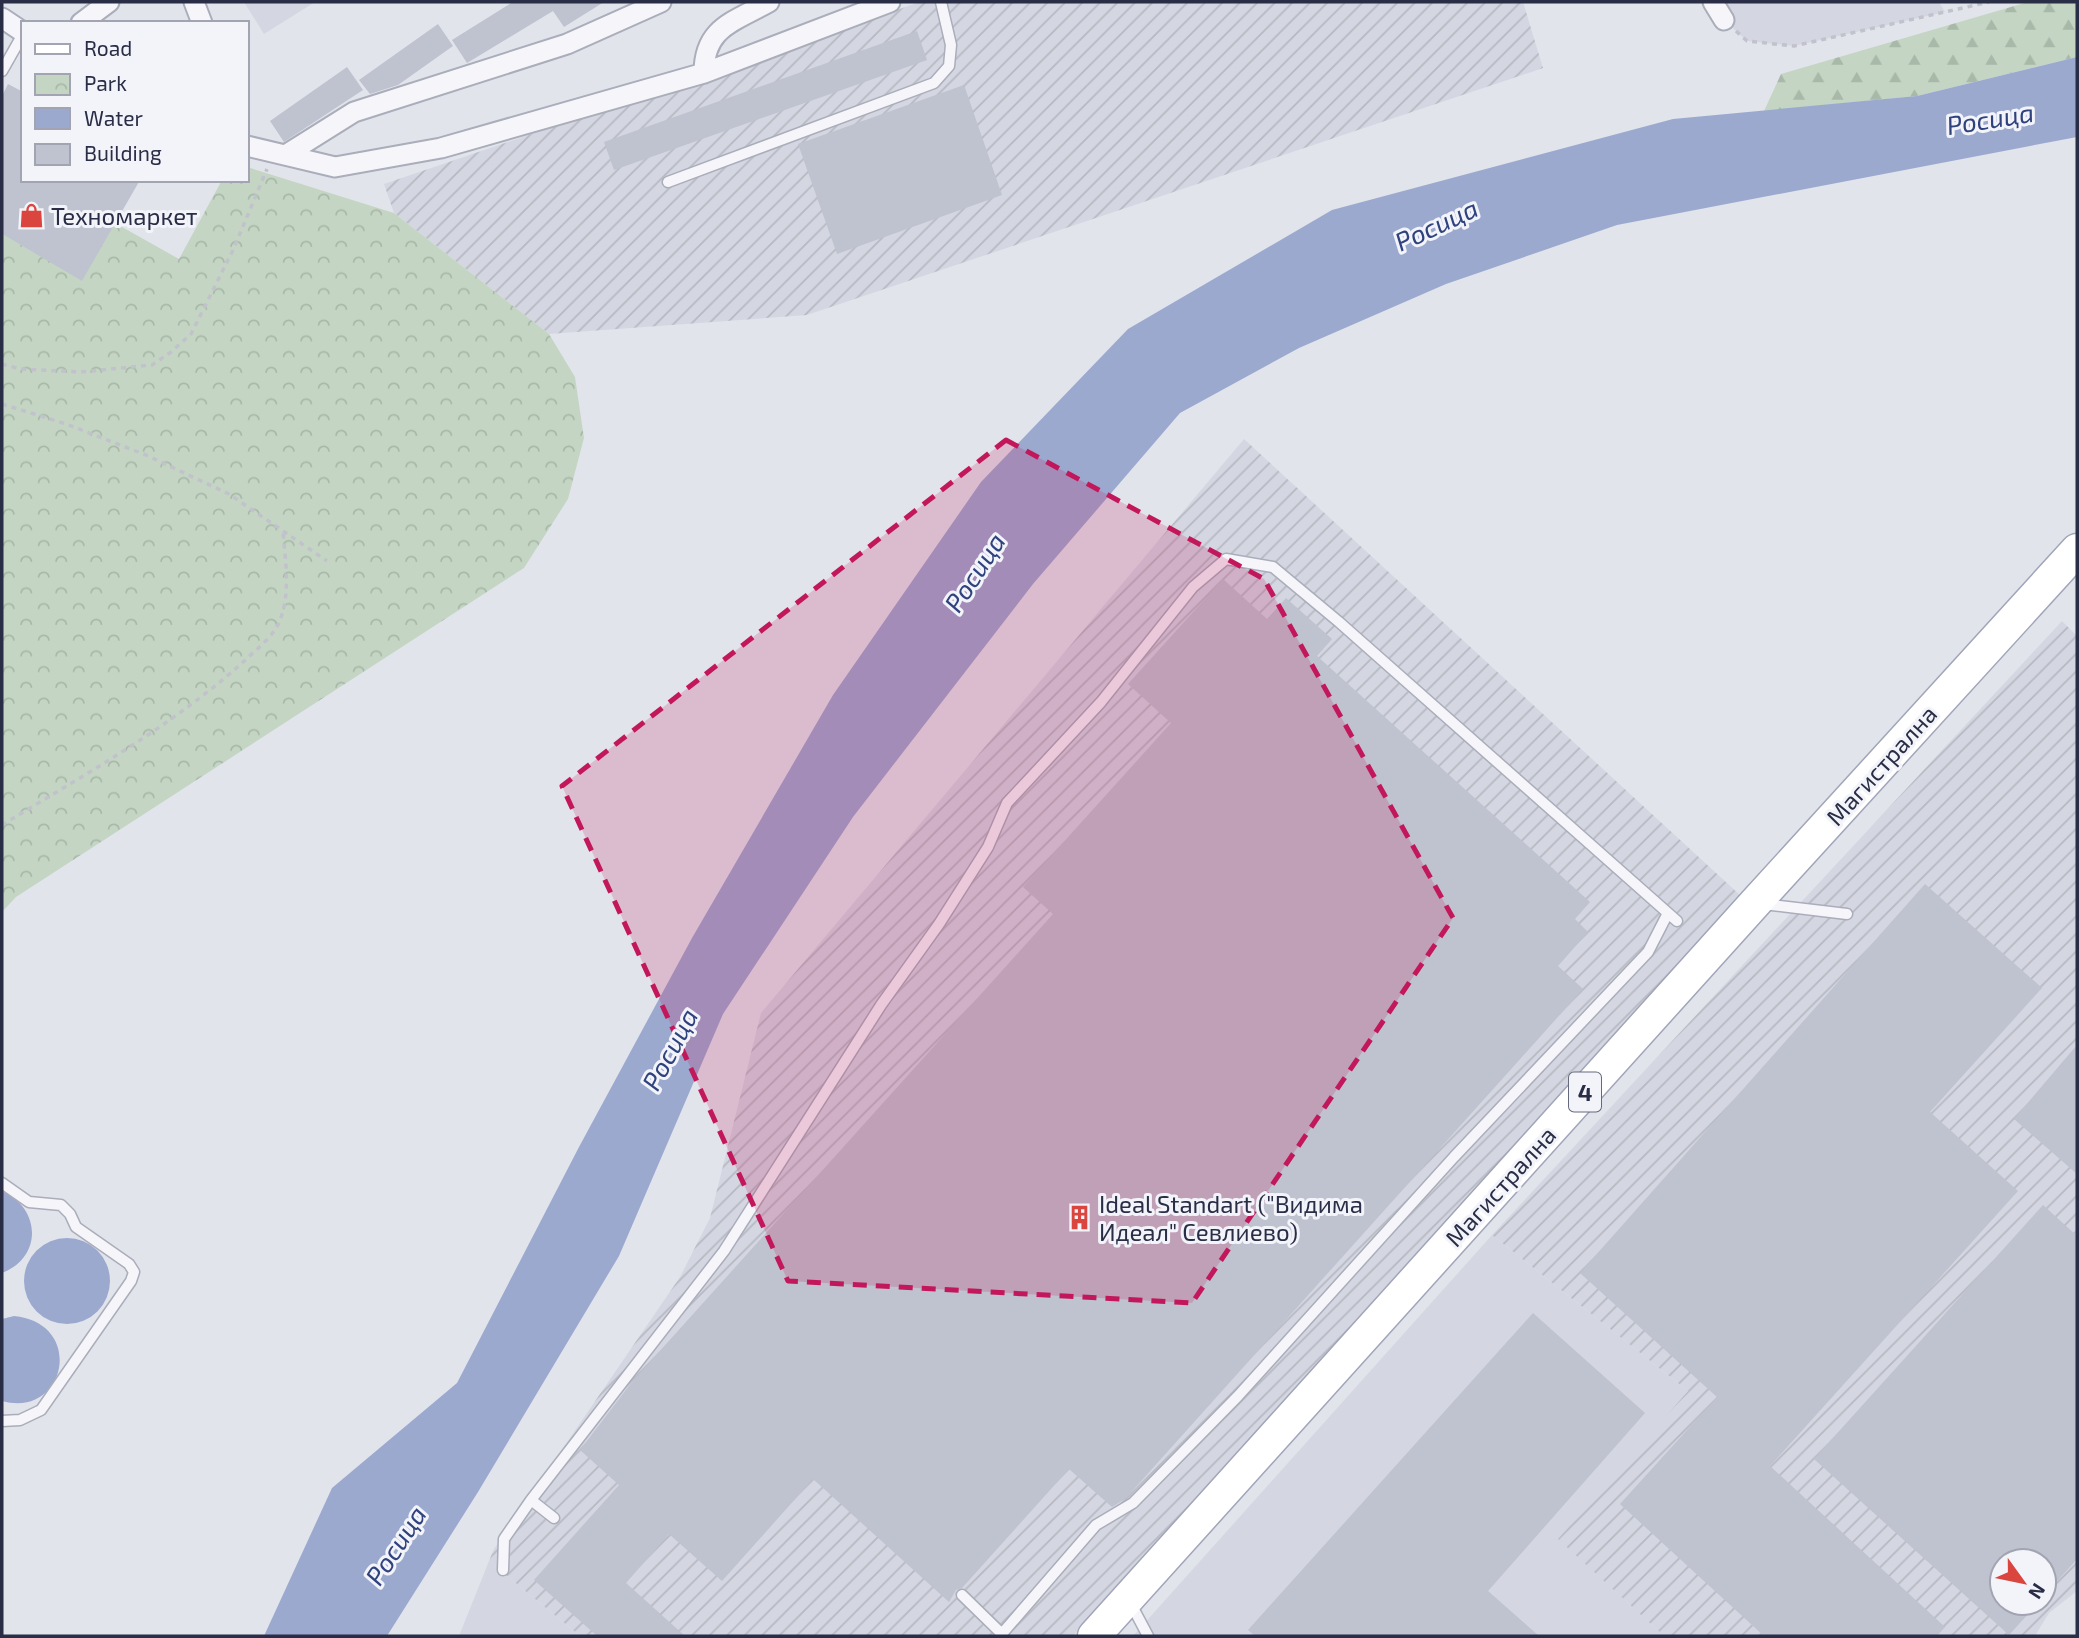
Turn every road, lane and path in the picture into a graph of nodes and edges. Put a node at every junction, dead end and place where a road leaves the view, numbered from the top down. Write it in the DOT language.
graph roads {
  1 [pos="109,2"];
  2 [pos="194,2"];
  3 [pos="661,2"];
  4 [pos="769,2"];
  5 [pos="890,2"];
  6 [pos="941,2"];
  7 [pos="1713,2"];
  8 [pos="1989,2"];
  9 [pos="2,18"];
  10 [pos="1724,20"];
  11 [pos="84,21"];
  12 [pos="201,21"];
  13 [pos="21,32"];
  14 [pos="21,37"];
  15 [pos="2,71"];
  16 [pos="704,73"];
  17 [pos="248,146"];
  18 [pos="281,153"];
  19 [pos="668,182"];
  20 [pos="2,364"];
  21 [pos="2,404"];
  22 [pos="283,530"];
  23 [pos="2077,550"];
  24 [pos="327,561"];
  25 [pos="2,825"];
  26 [pos="1755,903"];
  27 [pos="1668,913"];
  28 [pos="1847,914"];
  29 [pos="1677,921"];
  30 [pos="2,1183"];
  31 [pos="2,1421"];
  32 [pos="531,1500"];
  33 [pos="554,1518"];
  34 [pos="503,1570"];
  35 [pos="962,1595"];
  36 [pos="1117,1602"];
  37 [pos="1001,1635"];
  38 [pos="1094,1636"];
  39 [pos="1148,1636"];
  1 -- 11 [label="street"];
  2 -- 12 [label="street"];
  3 -- 18 [label="street"];
  4 -- 16 [label="street"];
  5 -- 16 [label="street"];
  6 -- 19 [label="lane"];
  7 -- 10 [label="street"];
  8 -- 10 [label="path"];
  9 -- 13 [label="street"];
  14 -- 15 [label="lane"];
  16 -- 18 [label="street"];
  17 -- 18 [label="street"];
  18 -- 20 [label="path"];
  21 -- 22 [label="path"];
  22 -- 24 [label="path"];
  22 -- 25 [label="path"];
  23 -- 26 [label="main road, Магистрална / 4"];
  26 -- 28 [label="lane"];
  26 -- 36 [label="main road, Магистрална / 4"];
  27 -- 29 [label="lane"];
  27 -- 32 [label="lane"];
  27 -- 37 [label="lane"];
  30 -- 31 [label="lane"];
  32 -- 33 [label="lane"];
  32 -- 34 [label="lane"];
  35 -- 37 [label="lane"];
  36 -- 38 [label="main road, Магистрална / 4"];
  36 -- 39 [label="lane"];
}
